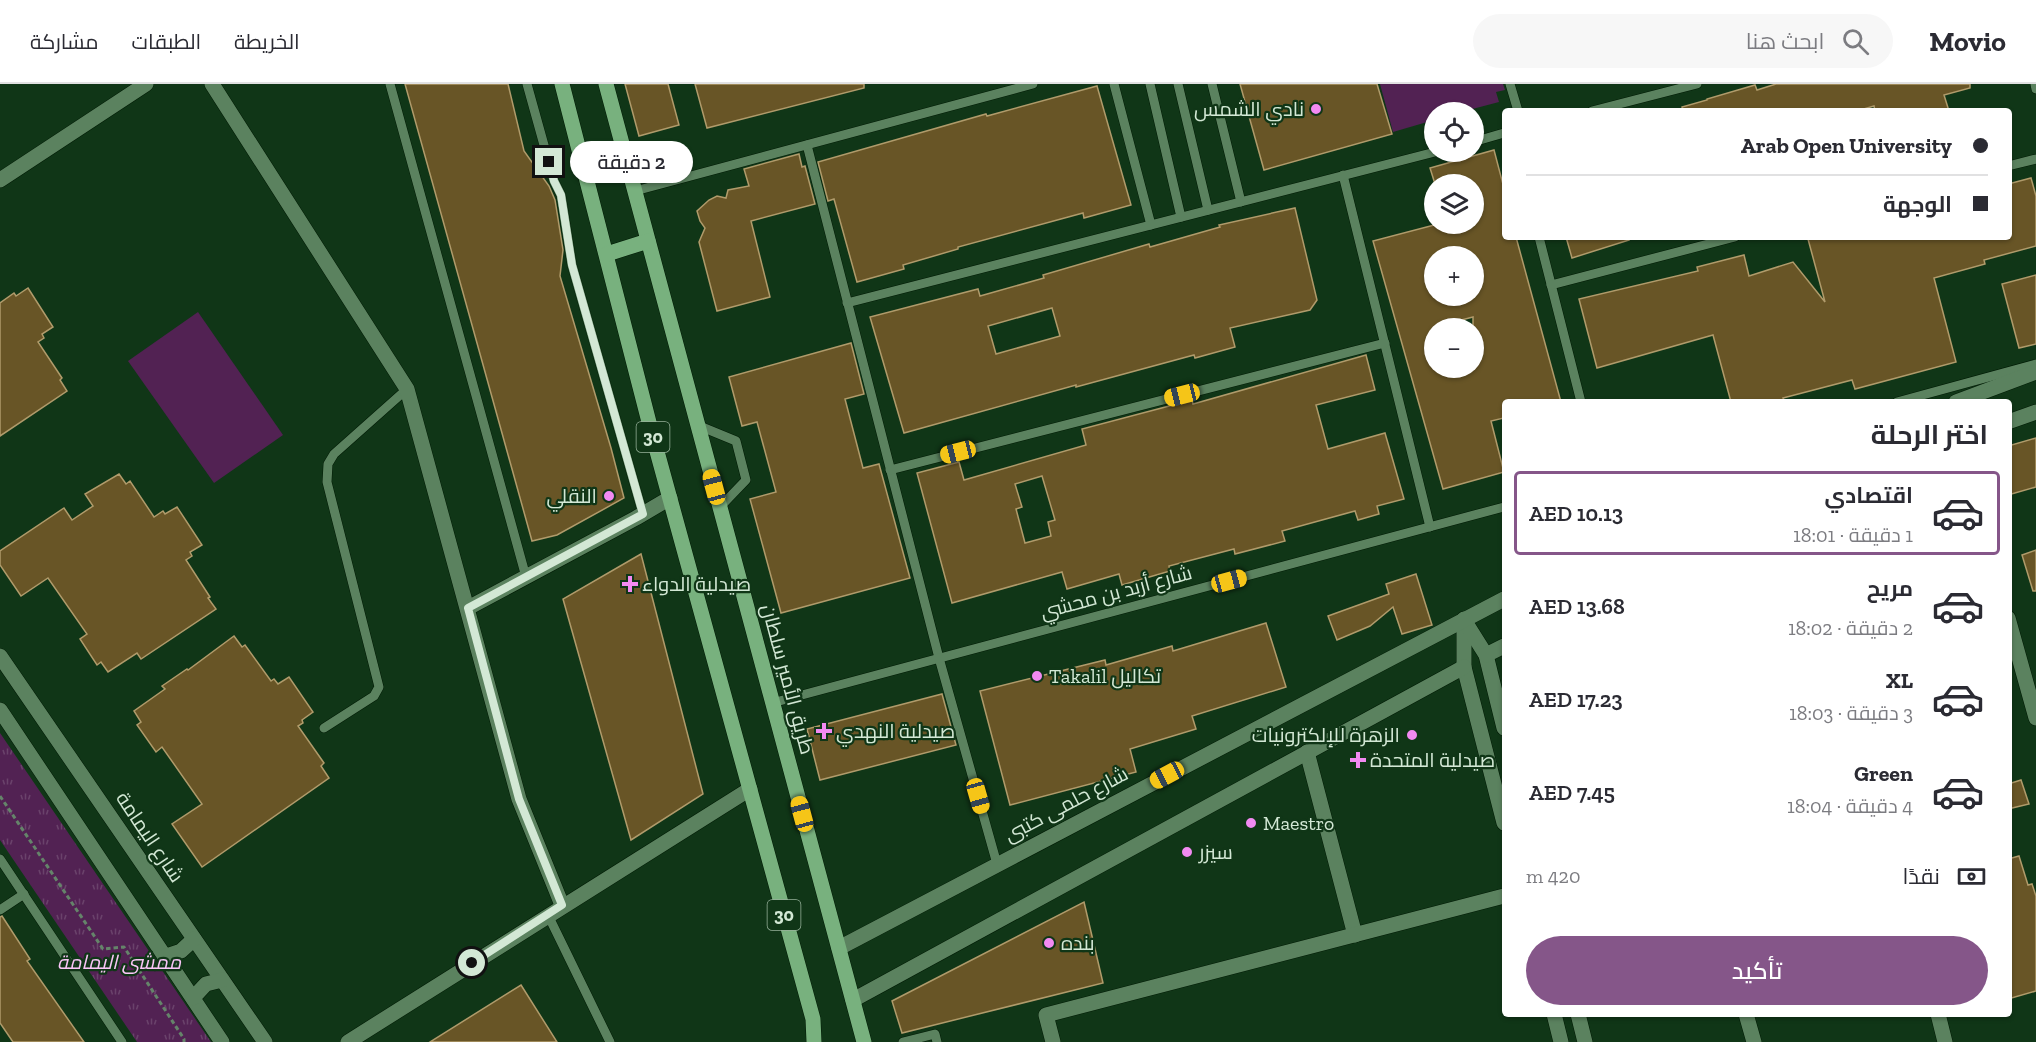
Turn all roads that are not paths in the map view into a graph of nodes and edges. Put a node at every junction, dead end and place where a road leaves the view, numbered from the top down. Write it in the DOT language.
graph roads {
  1 [pos="146,84"];
  2 [pos="212,84"];
  3 [pos="390,84"];
  4 [pos="527,84"];
  5 [pos="561,84"];
  6 [pos="606,84"];
  7 [pos="1033,84"];
  8 [pos="1114,84"];
  9 [pos="1150,84"];
  10 [pos="1178,84"];
  11 [pos="1212,84"];
  12 [pos="1510,84"];
  13 [pos="1697,84"];
  14 [pos="2035,84"];
  15 [pos="2036,89"];
  16 [pos="1517,108"];
  17 [pos="1604,108"];
  18 [pos="1502,135"];
  19 [pos="1484,139"];
  20 [pos="807,145"];
  21 [pos="1424,155"];
  22 [pos="2036,159"];
  23 [pos="2012,165"];
  24 [pos="1343,175"];
  25 [pos="0,180"];
  26 [pos="635,191"];
  27 [pos="1241,202"];
  28 [pos="1208,210"];
  29 [pos="1181,217"];
  30 [pos="1151,225"];
  31 [pos="1540,240"];
  32 [pos="1724,240"];
  33 [pos="648,242"];
  34 [pos="607,254"];
  35 [pos="1551,285"];
  36 [pos="848,303"];
  37 [pos="1385,343"];
  38 [pos="2036,364"];
  39 [pos="2036,372"];
  40 [pos="407,389"];
  41 [pos="1580,399"];
  42 [pos="1908,399"];
  43 [pos="1964,399"];
  44 [pos="2036,412"];
  45 [pos="2012,421"];
  46 [pos="697,424"];
  47 [pos="890,470"];
  48 [pos="670,498"];
  49 [pos="720,507"];
  50 [pos="1502,508"];
  51 [pos="643,514"];
  52 [pos="1430,527"];
  53 [pos="526,577"];
  54 [pos="1502,600"];
  55 [pos="468,608"];
  56 [pos="1464,619"];
  57 [pos="2012,632"];
  58 [pos="1502,647"];
  59 [pos="1486,655"];
  60 [pos="0,656"];
  61 [pos="939,658"];
  62 [pos="1464,667"];
  63 [pos="772,703"];
  64 [pos="0,710"];
  65 [pos="2036,718"];
  66 [pos="1502,720"];
  67 [pos="324,728"];
  68 [pos="1307,752"];
  69 [pos="750,789"];
  70 [pos="1502,815"];
  71 [pos="0,859"];
  72 [pos="997,864"];
  73 [pos="24,894"];
  74 [pos="1502,897"];
  75 [pos="562,905"];
  76 [pos="0,910"];
  77 [pos="548,915"];
  78 [pos="1355,935"];
  79 [pos="194,939"];
  80 [pos="839,948"];
  81 [pos="166,956"];
  82 [pos="222,980"];
  83 [pos="193,998"];
  84 [pos="853,1000"];
  85 [pos="1555,1017"];
  86 [pos="1579,1017"];
  87 [pos="1747,1017"];
  88 [pos="1939,1017"];
  89 [pos="122,1042"];
  90 [pos="222,1042"];
  91 [pos="265,1042"];
  92 [pos="348,1042"];
  93 [pos="610,1042"];
  94 [pos="814,1042"];
  95 [pos="864,1042"];
  96 [pos="903,1042"];
  97 [pos="937,1042"];
  98 [pos="1053,1042"];
  99 [pos="1561,1042"];
  100 [pos="1585,1042"];
  101 [pos="1754,1042"];
  102 [pos="1945,1042"];
  1 -- 25 [label="street"];
  2 -- 40 [label="street"];
  3 -- 53 [label="lane"];
  4 -- 51 [label="lane"];
  5 -- 34 [label="main road, 30"];
  6 -- 26 [label="main road, طريق الأمير سلطان / 30"];
  7 -- 20 [label="lane"];
  8 -- 30 [label="lane"];
  9 -- 29 [label="lane"];
  10 -- 28 [label="lane"];
  11 -- 27 [label="lane"];
  12 -- 16 [label="lane"];
  13 -- 17 [label="lane"];
  14 -- 15 [label="lane"];
  18 -- 19 [label="lane"];
  20 -- 26 [label="lane"];
  20 -- 36 [label="lane"];
  21 -- 24 [label="lane"];
  22 -- 23 [label="lane"];
  24 -- 27 [label="lane"];
  24 -- 37 [label="lane"];
  26 -- 33 [label="main road, طريق الأمير سلطان / 30"];
  27 -- 28 [label="lane"];
  28 -- 29 [label="lane"];
  29 -- 30 [label="lane"];
  30 -- 36 [label="lane"];
  31 -- 35 [label="lane"];
  32 -- 35 [label="lane"];
  33 -- 34 [label="main road"];
  33 -- 46 [label="main road, طريق الأمير سلطان / 30"];
  34 -- 48 [label="main road, 30"];
  35 -- 41 [label="lane"];
  36 -- 47 [label="lane"];
  37 -- 47 [label="lane"];
  37 -- 52 [label="lane"];
  38 -- 42 [label="lane"];
  39 -- 43 [label="street"];
  40 -- 55 [label="street"];
  40 -- 67 [label="lane"];
  44 -- 45 [label="street"];
  46 -- 49 [label="main road, طريق الأمير سلطان / 30"];
  46 -- 49 [label="lane"];
  47 -- 61 [label="lane"];
  48 -- 51 [label="street"];
  48 -- 69 [label="main road, 30"];
  49 -- 63 [label="main road, طريق الأمير سلطان / 30"];
  50 -- 52 [label="lane, شارع أربد بن محشي"];
  51 -- 53 [label="street"];
  52 -- 61 [label="lane, شارع أربد بن محشي"];
  53 -- 55 [label="street"];
  54 -- 56 [label="street, شارع حلمى كتبى"];
  55 -- 75 [label="street"];
  56 -- 59 [label="street"];
  56 -- 62 [label="street"];
  56 -- 72 [label="street, شارع حلمى كتبى"];
  57 -- 65 [label="street"];
  58 -- 59 [label="street"];
  59 -- 62 [label="street"];
  59 -- 66 [label="street"];
  60 -- 79 [label="street, شارع اليمامة"];
  61 -- 63 [label="lane, شارع أربد بن محشي"];
  61 -- 72 [label="lane"];
  62 -- 68 [label="street"];
  62 -- 70 [label="street"];
  63 -- 80 [label="main road, طريق الأمير سلطان / 30"];
  64 -- 81 [label="street"];
  68 -- 78 [label="street"];
  68 -- 84 [label="street"];
  69 -- 75 [label="street"];
  69 -- 94 [label="main road, 30"];
  71 -- 73 [label="lane"];
  72 -- 80 [label="street, شارع حلمى كتبى"];
  73 -- 76 [label="lane"];
  73 -- 89 [label="lane"];
  74 -- 78 [label="street"];
  75 -- 77 [label="street"];
  77 -- 92 [label="street"];
  77 -- 93 [label="lane"];
  78 -- 98 [label="street"];
  79 -- 81 [label="street"];
  79 -- 82 [label="street, شارع اليمامة"];
  80 -- 84 [label="main road, طريق الأمير سلطان / 30"];
  81 -- 83 [label="street"];
  82 -- 83 [label="street"];
  82 -- 91 [label="street, شارع اليمامة"];
  83 -- 90 [label="street"];
  84 -- 95 [label="main road, طريق الأمير سلطان / 30"];
  85 -- 99 [label="street"];
  86 -- 100 [label="street"];
  87 -- 101 [label="street"];
  88 -- 102 [label="street"];
  96 -- 97 [label="lane"];
}
